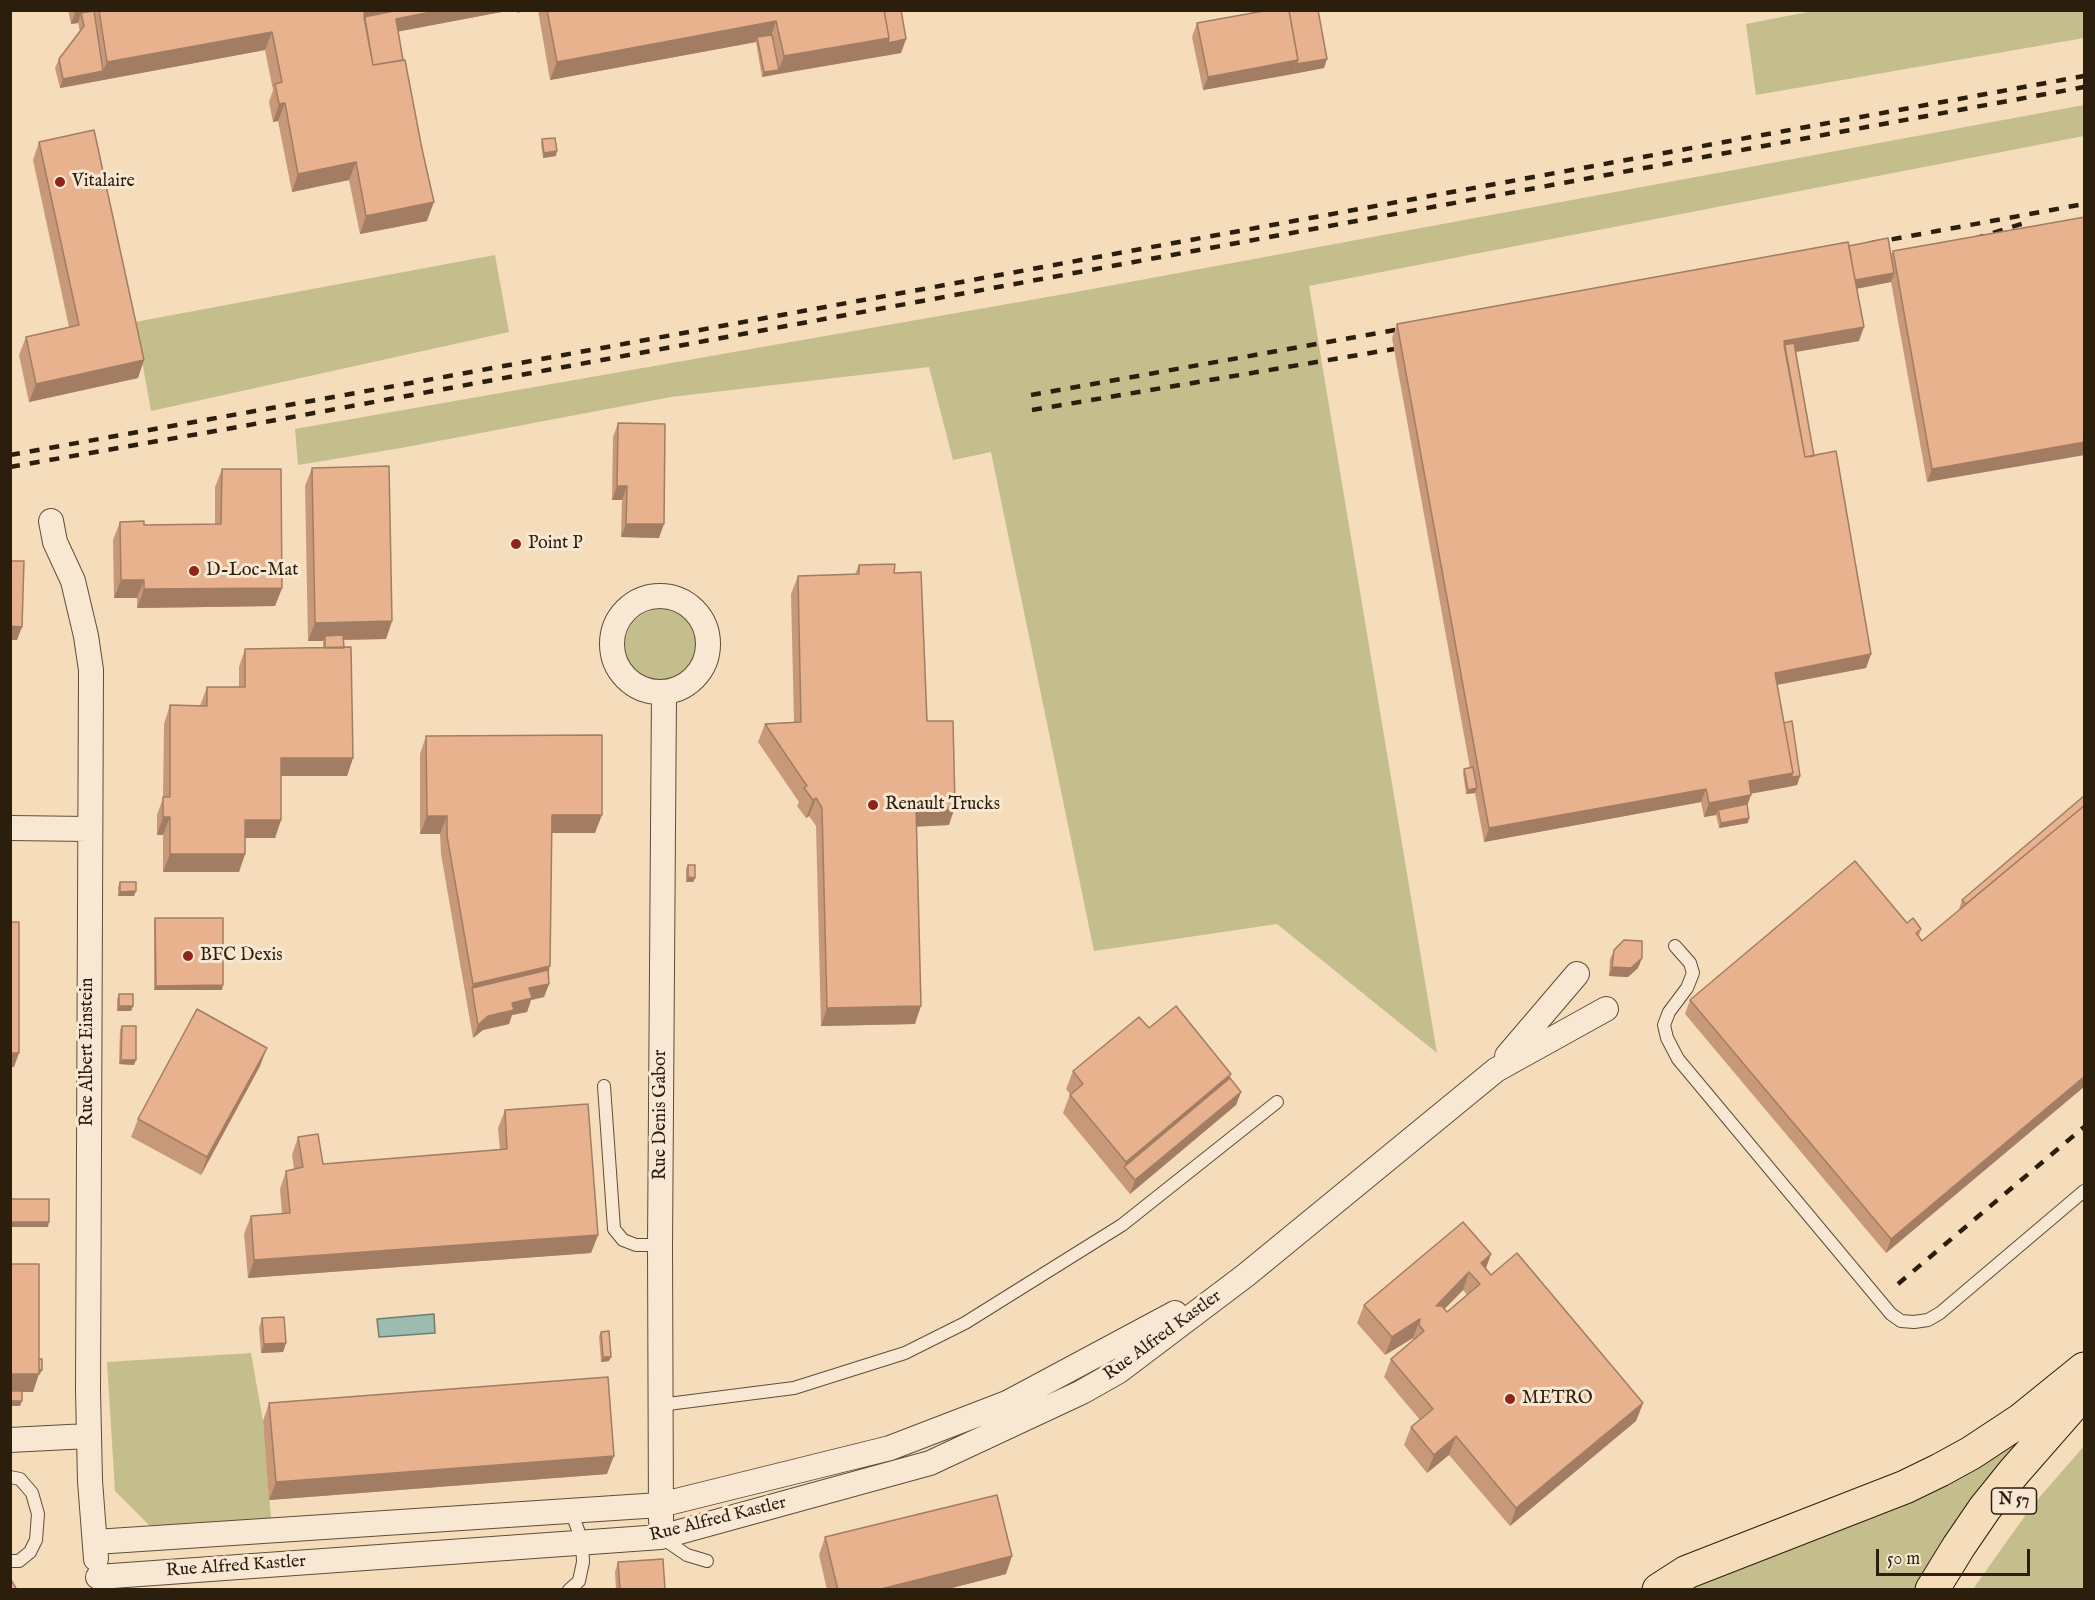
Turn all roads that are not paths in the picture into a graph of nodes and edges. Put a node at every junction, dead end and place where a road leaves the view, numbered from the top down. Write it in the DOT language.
graph roads {
  1 [pos="51,521"];
  2 [pos="664,692"];
  3 [pos="10,828"];
  4 [pos="89,829"];
  5 [pos="1675,946"];
  6 [pos="1577,974"];
  7 [pos="1606,1009"];
  8 [pos="1496,1070"];
  9 [pos="603,1086"];
  10 [pos="1277,1102"];
  11 [pos="2085,1191"];
  12 [pos="660,1245"];
  13 [pos="1246,1275"];
  14 [pos="2085,1369"];
  15 [pos="2085,1392"];
  16 [pos="660,1405"];
  17 [pos="2085,1420"];
  18 [pos="88,1436"];
  19 [pos="10,1440"];
  20 [pos="10,1476"];
  21 [pos="660,1505"];
  22 [pos="571,1511"];
  23 [pos="662,1537"];
  24 [pos="582,1541"];
  25 [pos="95,1542"];
  26 [pos="707,1561"];
  27 [pos="10,1562"];
  28 [pos="98,1583"];
  29 [pos="569,1590"];
  30 [pos="1659,1590"];
  31 [pos="1932,1590"];
  32 [pos="1953,1590"];
  1 -- 4 [label="street, Rue Albert Einstein"];
  2 -- 2 [label="street"];
  2 -- 12 [label="street, Rue Denis Gabor"];
  3 -- 4 [label="street"];
  4 -- 18 [label="street, Rue Albert Einstein"];
  5 -- 11 [label="lane"];
  6 -- 8 [label="street, Rue Alfred Kastler"];
  7 -- 8 [label="street, Rue Alfred Kastler"];
  8 -- 13 [label="street, Rue Alfred Kastler"];
  9 -- 12 [label="lane"];
  10 -- 16 [label="lane"];
  12 -- 16 [label="street, Rue Denis Gabor"];
  13 -- 21 [label="street, Rue Alfred Kastler"];
  13 -- 23 [label="street, Rue Alfred Kastler"];
  14 -- 30 [label="main road"];
  15 -- 31 [label="main road, N 57"];
  16 -- 21 [label="street, Rue Denis Gabor"];
  17 -- 32 [label="main road, N 57"];
  18 -- 19 [label="street"];
  18 -- 25 [label="street, Rue Albert Einstein"];
  20 -- 27 [label="lane"];
  21 -- 22 [label="street, Rue Alfred Kastler"];
  21 -- 23 [label="street, Rue Denis Gabor"];
  22 -- 24 [label="lane"];
  22 -- 25 [label="street, Rue Alfred Kastler"];
  23 -- 24 [label="street, Rue Alfred Kastler"];
  23 -- 26 [label="lane"];
  24 -- 28 [label="street, Rue Alfred Kastler"];
  24 -- 29 [label="lane"];
  25 -- 28 [label="street, Rue Albert Einstein"];
}
